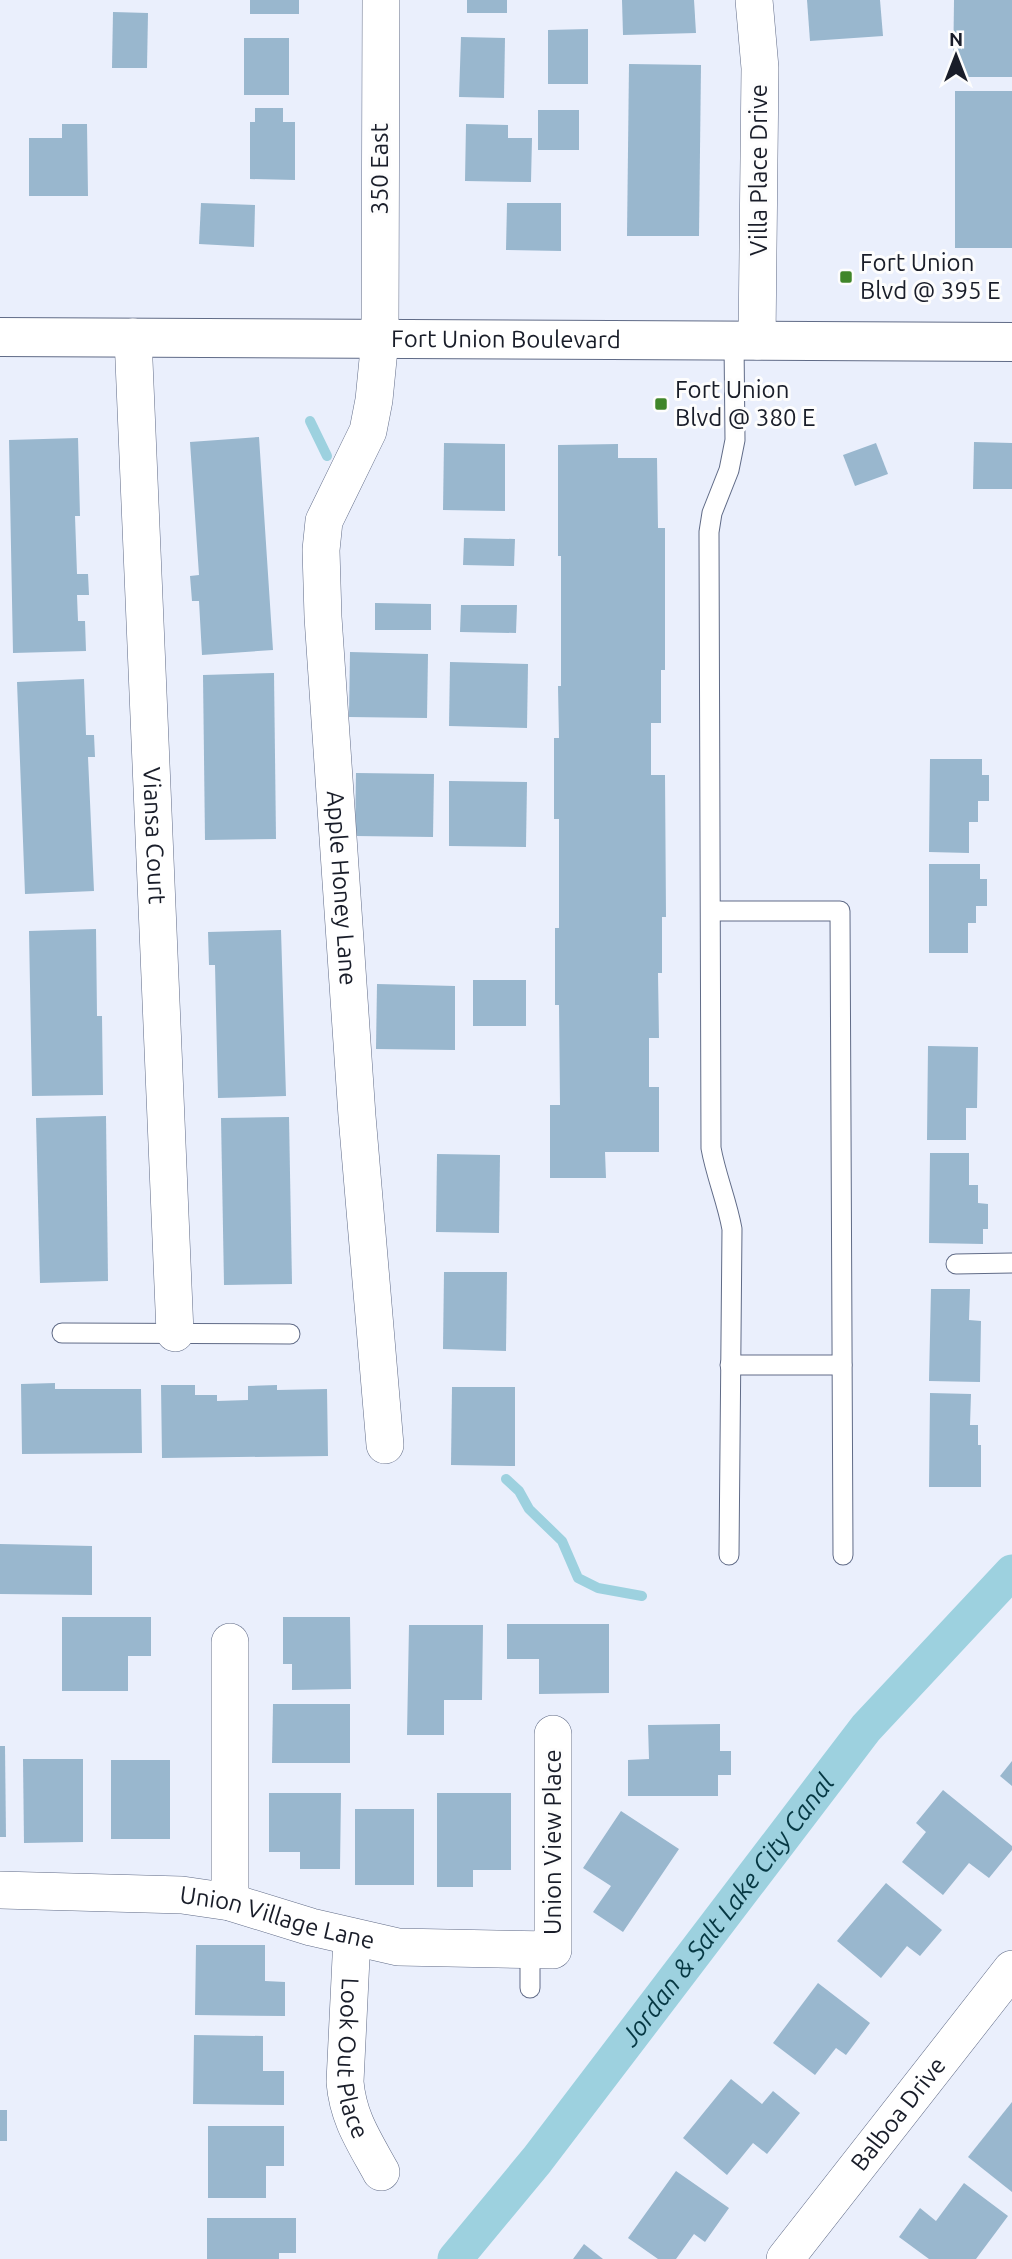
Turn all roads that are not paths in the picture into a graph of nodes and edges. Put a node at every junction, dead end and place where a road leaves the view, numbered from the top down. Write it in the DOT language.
graph roads {
  1 [pos="381,0"];
  2 [pos="754,0"];
  3 [pos="0,337"];
  4 [pos="133,337"];
  5 [pos="380,339"];
  6 [pos="746,341"];
  7 [pos="1012,342"];
  8 [pos="711,911"];
  9 [pos="1012,1263"];
  10 [pos="956,1264"];
  11 [pos="61,1333"];
  12 [pos="175,1333"];
  13 [pos="290,1334"];
  14 [pos="730,1365"];
  15 [pos="842,1365"];
  16 [pos="385,1445"];
  17 [pos="729,1555"];
  18 [pos="843,1555"];
  19 [pos="230,1642"];
  20 [pos="553,1734"];
  21 [pos="0,1891"];
  22 [pos="230,1902"];
  23 [pos="352,1937"];
  24 [pos="542,1950"];
  25 [pos="1012,1969"];
  26 [pos="530,1989"];
  27 [pos="381,2172"];
  28 [pos="785,2259"];
  1 -- 5 [label="street, 350 East"];
  2 -- 6 [label="street, Villa Place Drive"];
  3 -- 4 [label="main road, Fort Union Boulevard"];
  4 -- 5 [label="main road, Fort Union Boulevard"];
  4 -- 12 [label="street, Viansa Court"];
  5 -- 6 [label="main road, Fort Union Boulevard"];
  5 -- 16 [label="street, Apple Honey Lane"];
  6 -- 7 [label="main road, Fort Union Boulevard"];
  6 -- 8 [label="lane"];
  8 -- 14 [label="lane"];
  8 -- 15 [label="lane"];
  9 -- 10 [label="lane"];
  11 -- 12 [label="lane"];
  12 -- 13 [label="lane"];
  14 -- 15 [label="lane"];
  14 -- 17 [label="lane"];
  15 -- 18 [label="lane"];
  19 -- 22 [label="street"];
  20 -- 24 [label="street, Union View Place"];
  21 -- 22 [label="street, Union Village Lane"];
  22 -- 23 [label="street, Union Village Lane"];
  23 -- 24 [label="street, Union Village Lane"];
  23 -- 27 [label="street, Look Out Place"];
  24 -- 26 [label="lane"];
  25 -- 28 [label="street, Balboa Drive"];
}
